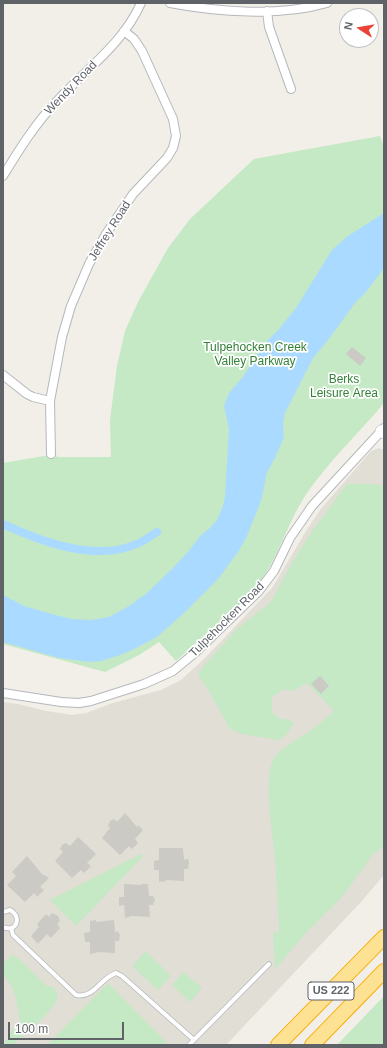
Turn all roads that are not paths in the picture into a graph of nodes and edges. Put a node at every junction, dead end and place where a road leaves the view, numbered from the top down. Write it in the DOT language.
graph roads {
  1 [pos="140,3"];
  2 [pos="170,3"];
  3 [pos="327,3"];
  4 [pos="267,11"];
  5 [pos="124,31"];
  6 [pos="291,89"];
  7 [pos="3,176"];
  8 [pos="3,375"];
  9 [pos="50,401"];
  10 [pos="383,431"];
  11 [pos="51,454"];
  12 [pos="3,693"];
  13 [pos="3,912"];
  14 [pos="3,927"];
  15 [pos="11,928"];
  16 [pos="384,936"];
  17 [pos="269,964"];
  18 [pos="384,971"];
  19 [pos="194,1040"];
  20 [pos="189,1045"];
  21 [pos="278,1045"];
  22 [pos="312,1045"];
  1 -- 5 [label="street, Wendy Road"];
  2 -- 4 [label="street"];
  3 -- 4 [label="street"];
  4 -- 6 [label="street"];
  5 -- 7 [label="street, Wendy Road"];
  5 -- 9 [label="street, Jeffrey Road"];
  8 -- 9 [label="street"];
  9 -- 11 [label="street, Jeffrey Road"];
  10 -- 12 [label="street, Tulpehocken Road"];
  13 -- 15 [label="lane"];
  14 -- 15 [label="lane"];
  15 -- 19 [label="lane"];
  16 -- 21 [label="highway, US 222"];
  17 -- 19 [label="lane"];
  18 -- 22 [label="highway, US 222"];
  19 -- 20 [label="lane"];
}
